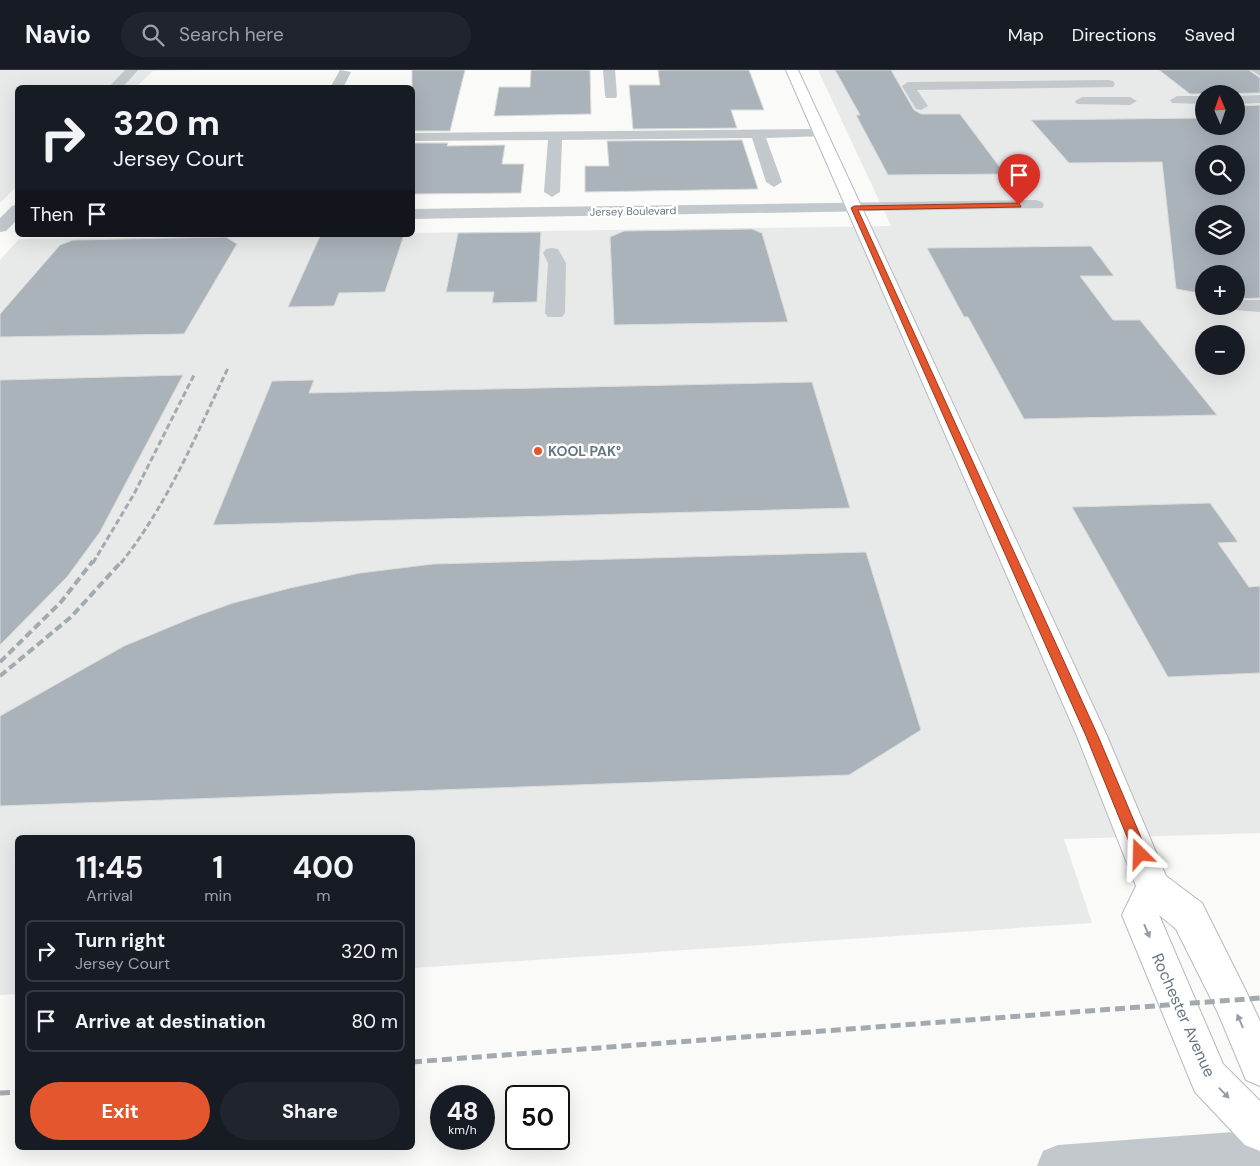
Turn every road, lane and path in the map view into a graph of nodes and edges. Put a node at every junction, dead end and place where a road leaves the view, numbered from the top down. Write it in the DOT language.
graph roads {
  1 [pos="132,70"];
  2 [pos="609,70"];
  3 [pos="792,70"];
  4 [pos="344,72"];
  5 [pos="1109,84"];
  6 [pos="117,85"];
  7 [pos="338,85"];
  8 [pos="611,95"];
  9 [pos="1176,100"];
  10 [pos="1195,100"];
  11 [pos="1245,100"];
  12 [pos="1260,100"];
  13 [pos="1130,101"];
  14 [pos="1073,102"];
  15 [pos="921,106"];
  16 [pos="757,133"];
  17 [pos="821,133"];
  18 [pos="555,136"];
  19 [pos="415,138"];
  20 [pos="774,182"];
  21 [pos="552,192"];
  22 [pos="1036,205"];
  23 [pos="854,208"];
  24 [pos="415,214"];
  25 [pos="552,253"];
  26 [pos="555,313"];
  27 [pos="1154,888"];
  28 [pos="1260,1066"];
  29 [pos="1260,1130"];
  30 [pos="1260,1151"];
  31 [pos="1058,1166"];
  1 -- 6 [label="street"];
  2 -- 8 [label="street"];
  3 -- 17 [label="main road"];
  4 -- 7 [label="street"];
  5 -- 15 [label="street"];
  9 -- 10 [label="street"];
  11 -- 12 [label="street"];
  13 -- 14 [label="street"];
  16 -- 17 [label="street"];
  16 -- 18 [label="street"];
  16 -- 20 [label="street"];
  17 -- 23 [label="main road"];
  18 -- 19 [label="street"];
  18 -- 21 [label="street"];
  22 -- 23 [label="street, Jersey Boulevard"];
  23 -- 24 [label="street, Jersey Boulevard"];
  23 -- 27 [label="main road"];
  25 -- 26 [label="street"];
  28 -- 27 [label="main road, one-way"];
  27 -- 29 [label="main road, Rochester Avenue, one-way"];
  30 -- 31 [label="street"];
}
